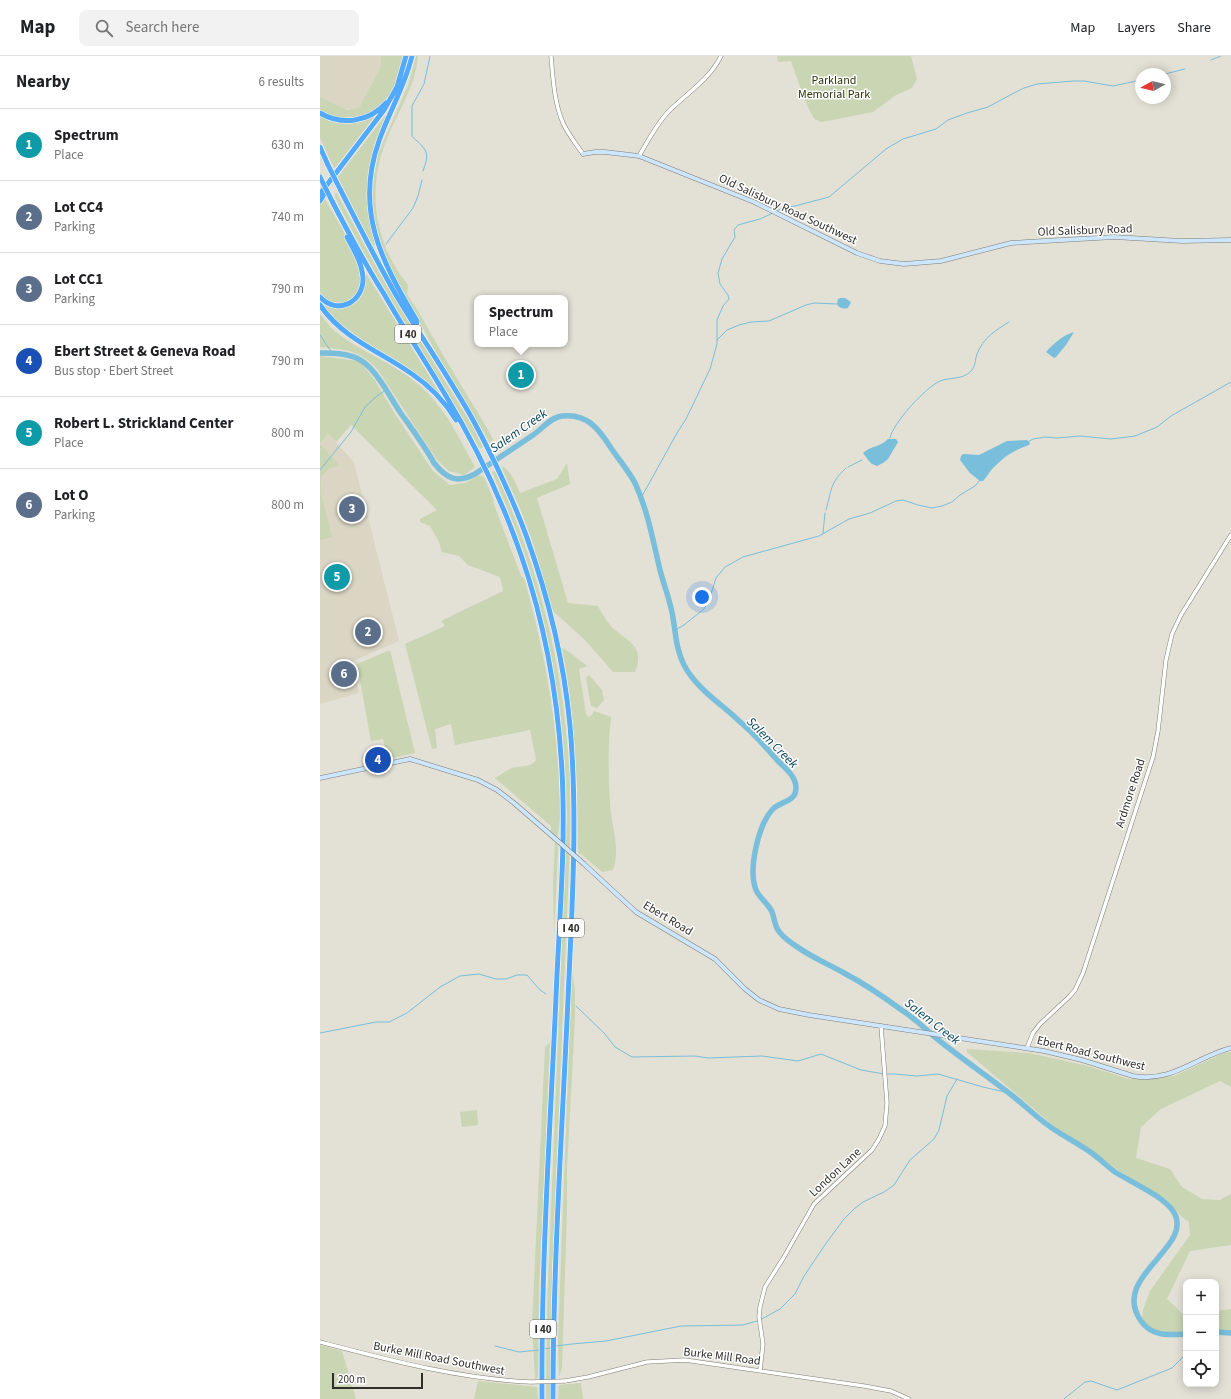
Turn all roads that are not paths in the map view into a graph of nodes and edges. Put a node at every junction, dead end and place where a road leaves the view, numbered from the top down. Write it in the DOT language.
graph roads {
  1 [pos="406,56"];
  2 [pos="412,56"];
  3 [pos="551,56"];
  4 [pos="721,56"];
  5 [pos="407,73"];
  6 [pos="394,93"];
  7 [pos="320,114"];
  8 [pos="320,147"];
  9 [pos="583,154"];
  10 [pos="639,156"];
  11 [pos="320,177"];
  12 [pos="320,194"];
  13 [pos="320,201"];
  14 [pos="340,215"];
  15 [pos="1231,240"];
  16 [pos="941,261"];
  17 [pos="320,296"];
  18 [pos="320,305"];
  19 [pos="416,327"];
  20 [pos="477,451"];
  21 [pos="1231,535"];
  22 [pos="320,778"];
  23 [pos="881,1026"];
  24 [pos="941,1036"];
  25 [pos="1027,1048"];
  26 [pos="1231,1048"];
  27 [pos="320,1342"];
  28 [pos="760,1370"];
  29 [pos="531,1382"];
  30 [pos="542,1399"];
  31 [pos="553,1399"];
  32 [pos="909,1399"];
  1 -- 6 [label="highway"];
  2 -- 5 [label="highway"];
  3 -- 9 [label="street"];
  4 -- 10 [label="street"];
  5 -- 13 [label="highway"];
  5 -- 19 [label="highway"];
  6 -- 7 [label="highway"];
  6 -- 12 [label="highway"];
  8 -- 19 [label="highway, I 40, bridge"];
  9 -- 10 [label="main road, Old Salisbury Road Southwest"];
  10 -- 16 [label="main road, Old Salisbury Road Southwest"];
  11 -- 14 [label="highway, I 40, bridge"];
  14 -- 17 [label="highway"];
  14 -- 20 [label="highway, I 40"];
  15 -- 16 [label="main road, Old Salisbury Road"];
  18 -- 20 [label="highway"];
  19 -- 31 [label="highway, I 40"];
  20 -- 30 [label="highway, I 40"];
  21 -- 25 [label="street, Ardmore Road"];
  22 -- 23 [label="main road, Ebert Road, bridge"];
  23 -- 24 [label="main road, Ebert Road"];
  23 -- 28 [label="street, London Lane"];
  24 -- 25 [label="main road, Ebert Road Southwest"];
  25 -- 26 [label="main road, Ebert Road Southwest"];
  27 -- 29 [label="street, Burke Mill Road Southwest"];
  28 -- 29 [label="street, Burke Mill Road, bridge"];
  28 -- 32 [label="street, Burke Mill Road"];
}
